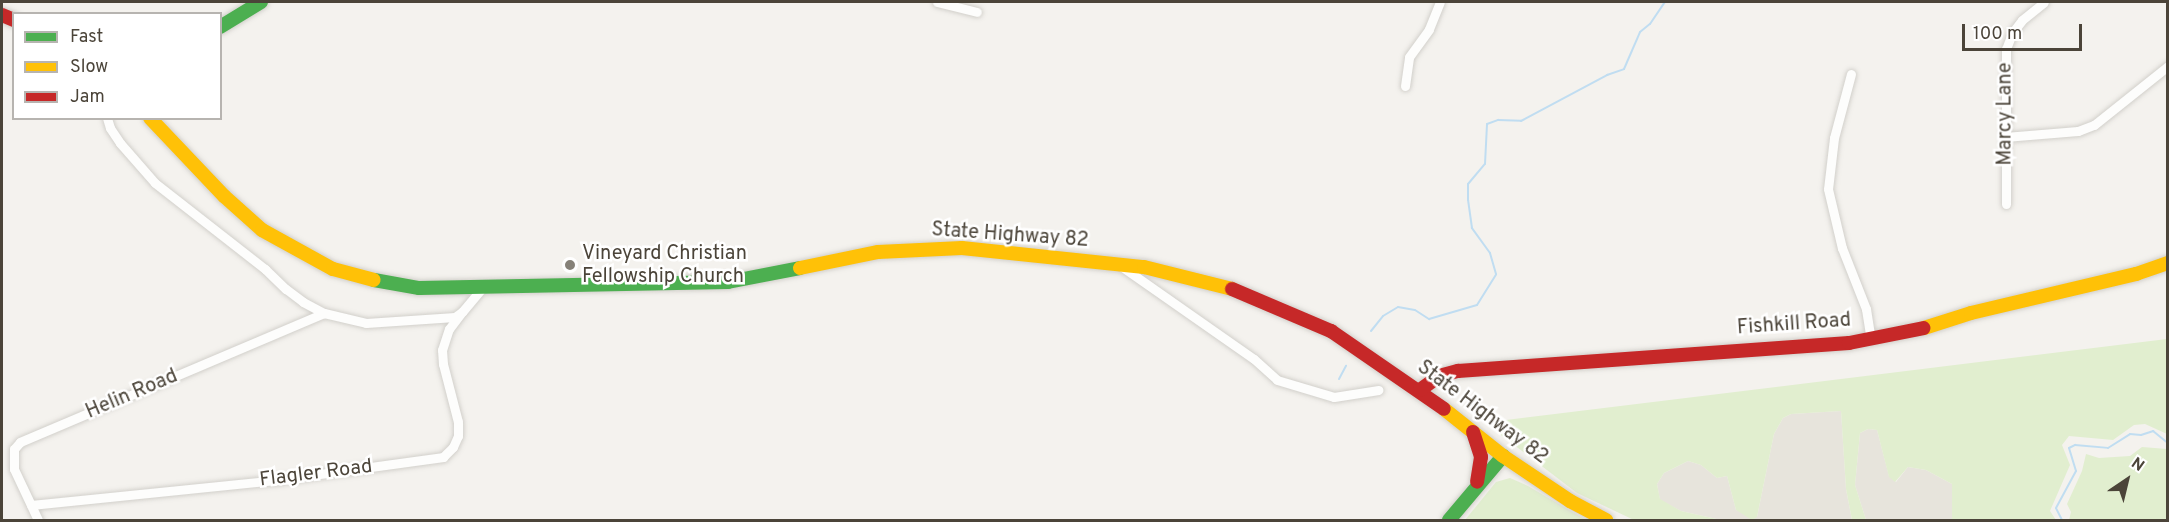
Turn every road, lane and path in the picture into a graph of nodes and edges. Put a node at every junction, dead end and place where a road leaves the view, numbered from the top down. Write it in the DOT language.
graph roads {
  1 [pos="261,2"];
  2 [pos="937,2"];
  3 [pos="1440,2"];
  4 [pos="2044,2"];
  5 [pos="977,12"];
  6 [pos="222,26"];
  7 [pos="2168,66"];
  8 [pos="1851,74"];
  9 [pos="1405,86"];
  10 [pos="108,120"];
  11 [pos="152,120"];
  12 [pos="2006,137"];
  13 [pos="2006,204"];
  14 [pos="2168,263"];
  15 [pos="1119,264"];
  16 [pos="482,288"];
  17 [pos="462,312"];
  18 [pos="324,313"];
  19 [pos="1871,339"];
  20 [pos="1377,390"];
  21 [pos="1420,390"];
  22 [pos="1473,432"];
  23 [pos="1503,456"];
  24 [pos="1475,488"];
  25 [pos="31,505"];
  26 [pos="38,520"];
  27 [pos="1449,520"];
  28 [pos="1605,520"];
  1 -- 6 [label="main road"];
  2 -- 5 [label="street"];
  3 -- 9 [label="street"];
  4 -- 12 [label="street, Marcy Lane"];
  7 -- 12 [label="street"];
  8 -- 19 [label="street"];
  10 -- 18 [label="street"];
  11 -- 16 [label="main road, State Highway 82"];
  12 -- 13 [label="street, Marcy Lane"];
  14 -- 19 [label="main road, Fishkill Road"];
  15 -- 16 [label="main road, State Highway 82"];
  15 -- 20 [label="street"];
  15 -- 21 [label="main road, State Highway 82"];
  16 -- 17 [label="street"];
  17 -- 18 [label="street"];
  17 -- 25 [label="street, Flagler Road"];
  18 -- 25 [label="street, Helin Road"];
  19 -- 21 [label="main road, Fishkill Road"];
  21 -- 22 [label="main road, State Highway 82"];
  22 -- 23 [label="main road, State Highway 82"];
  22 -- 24 [label="main road"];
  23 -- 24 [label="main road"];
  23 -- 28 [label="main road, State Highway 82"];
  24 -- 27 [label="main road"];
  25 -- 26 [label="street, Helin Road"];
}
